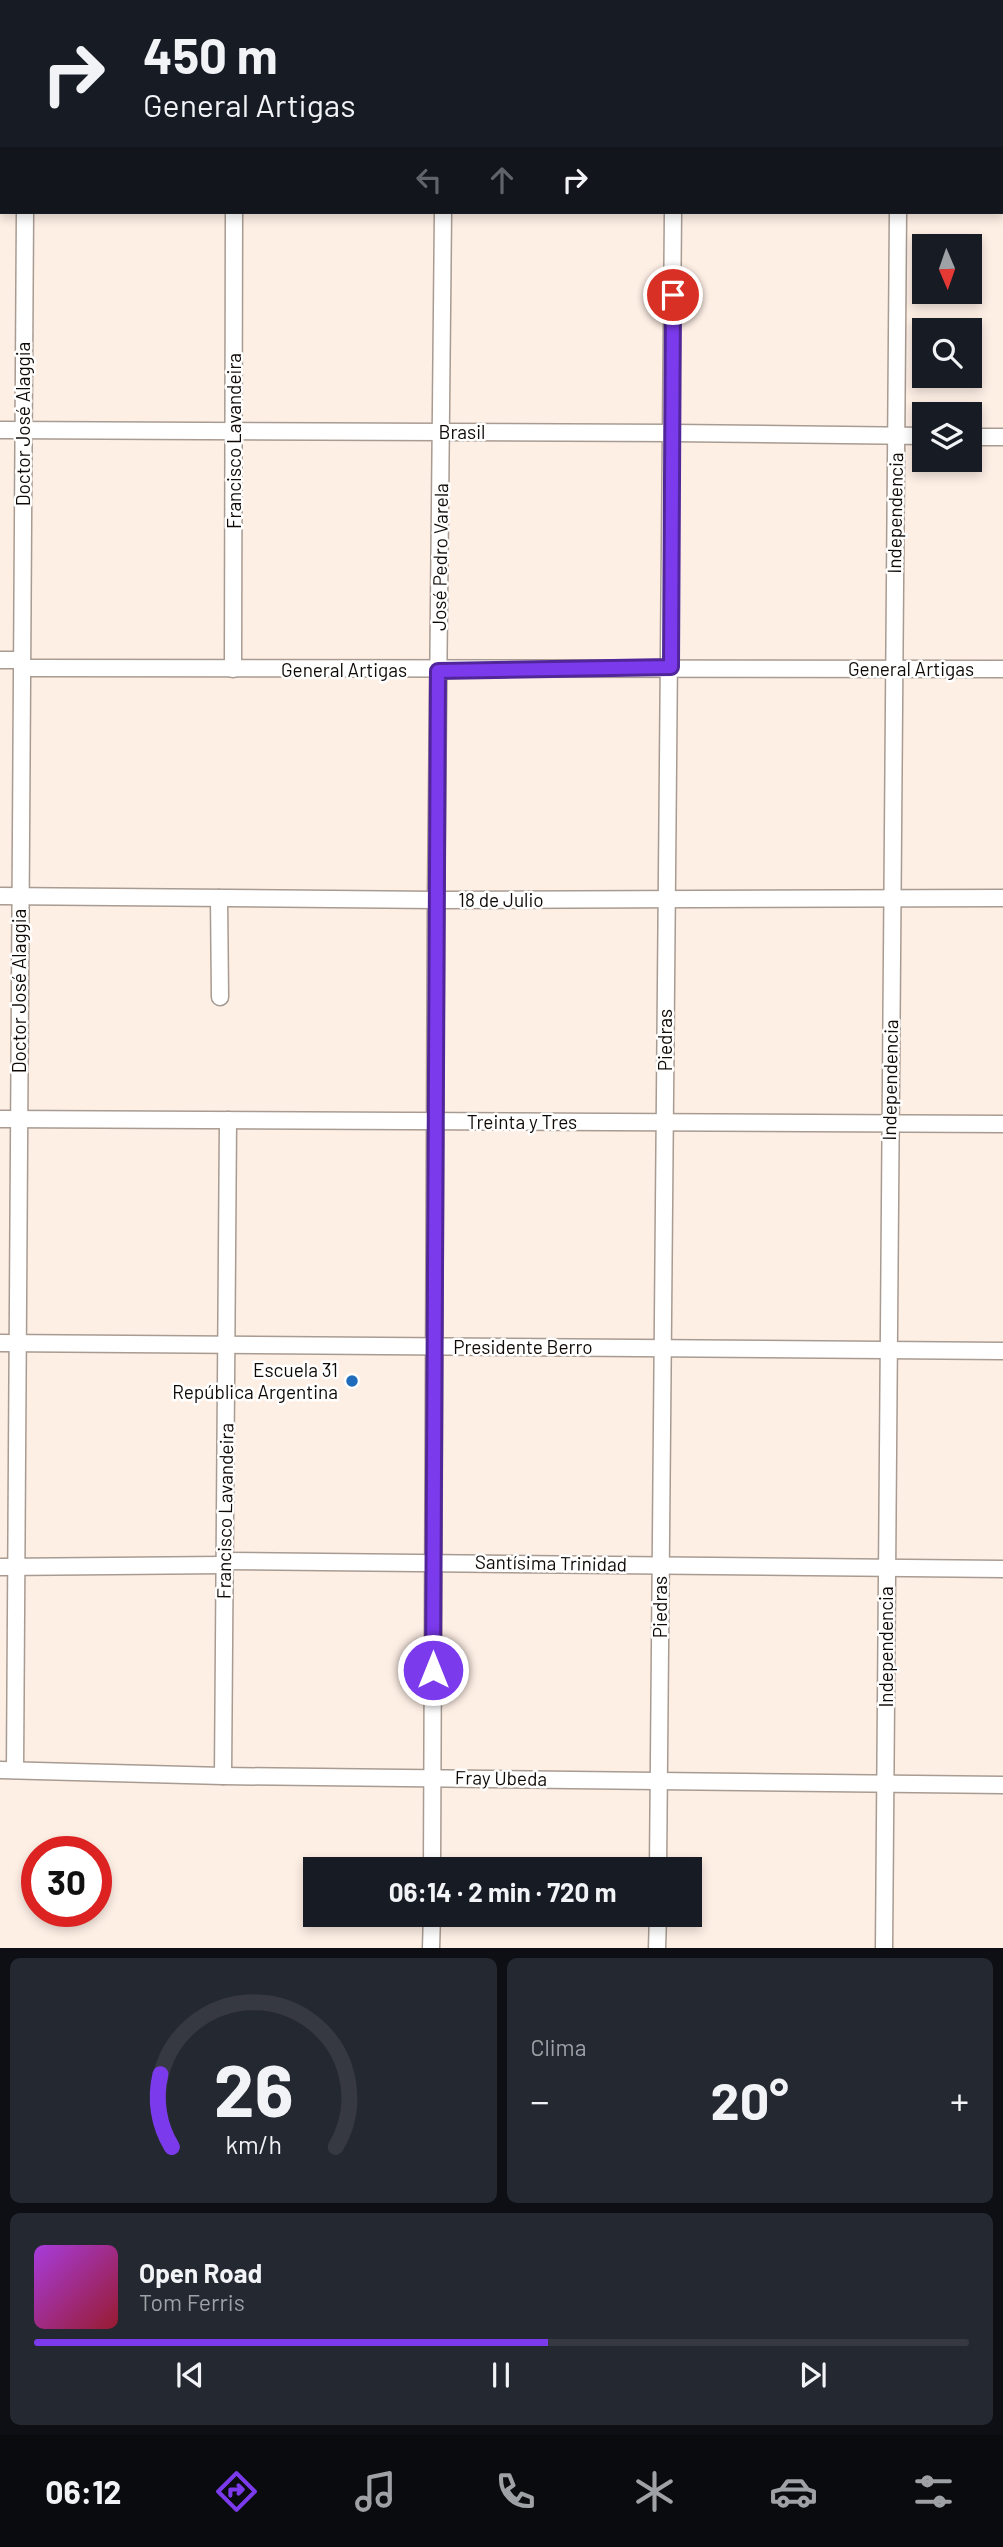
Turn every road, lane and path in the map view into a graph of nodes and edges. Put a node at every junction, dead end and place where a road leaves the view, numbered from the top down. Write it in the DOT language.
graph roads {
  1 [pos="25,214"];
  2 [pos="234,214"];
  3 [pos="443,214"];
  4 [pos="673,214"];
  5 [pos="898,214"];
  6 [pos="0,430"];
  7 [pos="23,430"];
  8 [pos="234,432"];
  9 [pos="442,432"];
  10 [pos="673,433"];
  11 [pos="896,436"];
  12 [pos="912,436"];
  13 [pos="982,437"];
  14 [pos="1003,437"];
  15 [pos="0,660"];
  16 [pos="22,664"];
  17 [pos="671,667"];
  18 [pos="233,669"];
  19 [pos="1003,669"];
  20 [pos="894,670"];
  21 [pos="438,671"];
  22 [pos="0,896"];
  23 [pos="20,896"];
  24 [pos="219,898"];
  25 [pos="1003,898"];
  26 [pos="436,900"];
  27 [pos="666,900"];
  28 [pos="892,900"];
  29 [pos="220,997"];
  30 [pos="0,1119"];
  31 [pos="18,1119"];
  32 [pos="228,1120"];
  33 [pos="435,1122"];
  34 [pos="665,1122"];
  35 [pos="889,1124"];
  36 [pos="1003,1124"];
  37 [pos="0,1343"];
  38 [pos="17,1343"];
  39 [pos="226,1345"];
  40 [pos="434,1346"];
  41 [pos="662,1348"];
  42 [pos="888,1350"];
  43 [pos="1003,1351"];
  44 [pos="433,1562"];
  45 [pos="224,1563"];
  46 [pos="660,1564"];
  47 [pos="8,1567"];
  48 [pos="886,1567"];
  49 [pos="1003,1569"];
  50 [pos="8,1770"];
  51 [pos="223,1776"];
  52 [pos="433,1777"];
  53 [pos="659,1782"];
  54 [pos="885,1783"];
  55 [pos="1003,1785"];
  56 [pos="432,1857"];
  57 [pos="658,1857"];
  58 [pos="432,1927"];
  59 [pos="658,1927"];
  60 [pos="431,1948"];
  61 [pos="657,1948"];
  62 [pos="884,1948"];
  1 -- 7 [label="street, Doctor José Alaggia"];
  2 -- 8 [label="street, Francisco Lavandeira"];
  3 -- 9 [label="street, José Pedro Varela"];
  4 -- 10 [label="street, Piedras"];
  5 -- 11 [label="street, Independencia"];
  6 -- 7 [label="street, Brasil"];
  7 -- 8 [label="street, Brasil"];
  7 -- 16 [label="street, Doctor José Alaggia"];
  8 -- 9 [label="street, Brasil"];
  8 -- 18 [label="street, Francisco Lavandeira"];
  9 -- 10 [label="street, Brasil"];
  9 -- 21 [label="street, José Pedro Varela"];
  10 -- 11 [label="street, Brasil"];
  10 -- 17 [label="street, Piedras"];
  11 -- 12 [label="street, Brasil"];
  11 -- 20 [label="street, Independencia"];
  13 -- 14 [label="street"];
  15 -- 16 [label="street, General Artigas"];
  16 -- 18 [label="street, General Artigas"];
  16 -- 23 [label="street, Doctor José Alaggia"];
  17 -- 20 [label="street, General Artigas"];
  17 -- 21 [label="street, General Artigas"];
  17 -- 27 [label="street, Piedras"];
  18 -- 21 [label="street, General Artigas"];
  19 -- 20 [label="street, General Artigas"];
  20 -- 28 [label="street, Independencia"];
  21 -- 26 [label="street, José Pedro Varela"];
  22 -- 23 [label="street, 18 de Julio"];
  23 -- 24 [label="street, 18 de Julio"];
  23 -- 31 [label="street, Doctor José Alaggia"];
  24 -- 26 [label="street, 18 de Julio"];
  24 -- 29 [label="street"];
  25 -- 28 [label="street, 18 de Julio"];
  26 -- 27 [label="street, 18 de Julio"];
  26 -- 33 [label="street, José Pedro Varela"];
  27 -- 28 [label="street, 18 de Julio"];
  27 -- 34 [label="street, Piedras"];
  28 -- 35 [label="street, Independencia"];
  30 -- 31 [label="street, Treinta y Tres"];
  31 -- 32 [label="street, Treinta y Tres"];
  31 -- 38 [label="street, Doctor José Alaggia"];
  32 -- 33 [label="street, Treinta y Tres"];
  32 -- 39 [label="street, Francisco Lavandeira"];
  33 -- 34 [label="street, Treinta y Tres"];
  33 -- 40 [label="street, José Pedro Varela"];
  34 -- 35 [label="street, Treinta y Tres"];
  34 -- 41 [label="street, Piedras"];
  35 -- 36 [label="street, Treinta y Tres"];
  35 -- 42 [label="street, Independencia"];
  37 -- 38 [label="street, Presidente Berro"];
  38 -- 39 [label="street, Presidente Berro"];
  38 -- 47 [label="street, Doctor José Alaggia"];
  39 -- 40 [label="street, Presidente Berro"];
  39 -- 45 [label="street, Francisco Lavandeira"];
  40 -- 41 [label="street, Presidente Berro"];
  40 -- 44 [label="street, José Pedro Varela"];
  41 -- 42 [label="street, Presidente Berro"];
  41 -- 46 [label="street, Piedras"];
  42 -- 43 [label="street, Presidente Berro"];
  42 -- 48 [label="street, Independencia"];
  44 -- 45 [label="street, Santísima Trinidad"];
  44 -- 46 [label="street, Santísima Trinidad"];
  44 -- 52 [label="street, José Pedro Varela"];
  45 -- 47 [label="street, Santísima Trinidad"];
  45 -- 51 [label="street, Francisco Lavandeira"];
  46 -- 48 [label="street, Santísima Trinidad"];
  46 -- 53 [label="street, Piedras"];
  47 -- 50 [label="street, Doctor José Alaggia"];
  48 -- 49 [label="street, Santísima Trinidad"];
  48 -- 54 [label="street, Independencia"];
  50 -- 51 [label="street, Fray Ubeda"];
  51 -- 52 [label="street, Fray Ubeda"];
  52 -- 53 [label="street, Fray Ubeda"];
  52 -- 56 [label="street, José Pedro Varela"];
  53 -- 54 [label="street, Fray Ubeda"];
  53 -- 57 [label="street, Piedras"];
  54 -- 55 [label="street, Fray Ubeda"];
  54 -- 62 [label="street, Independencia"];
  58 -- 60 [label="street"];
  59 -- 61 [label="street"];
}
